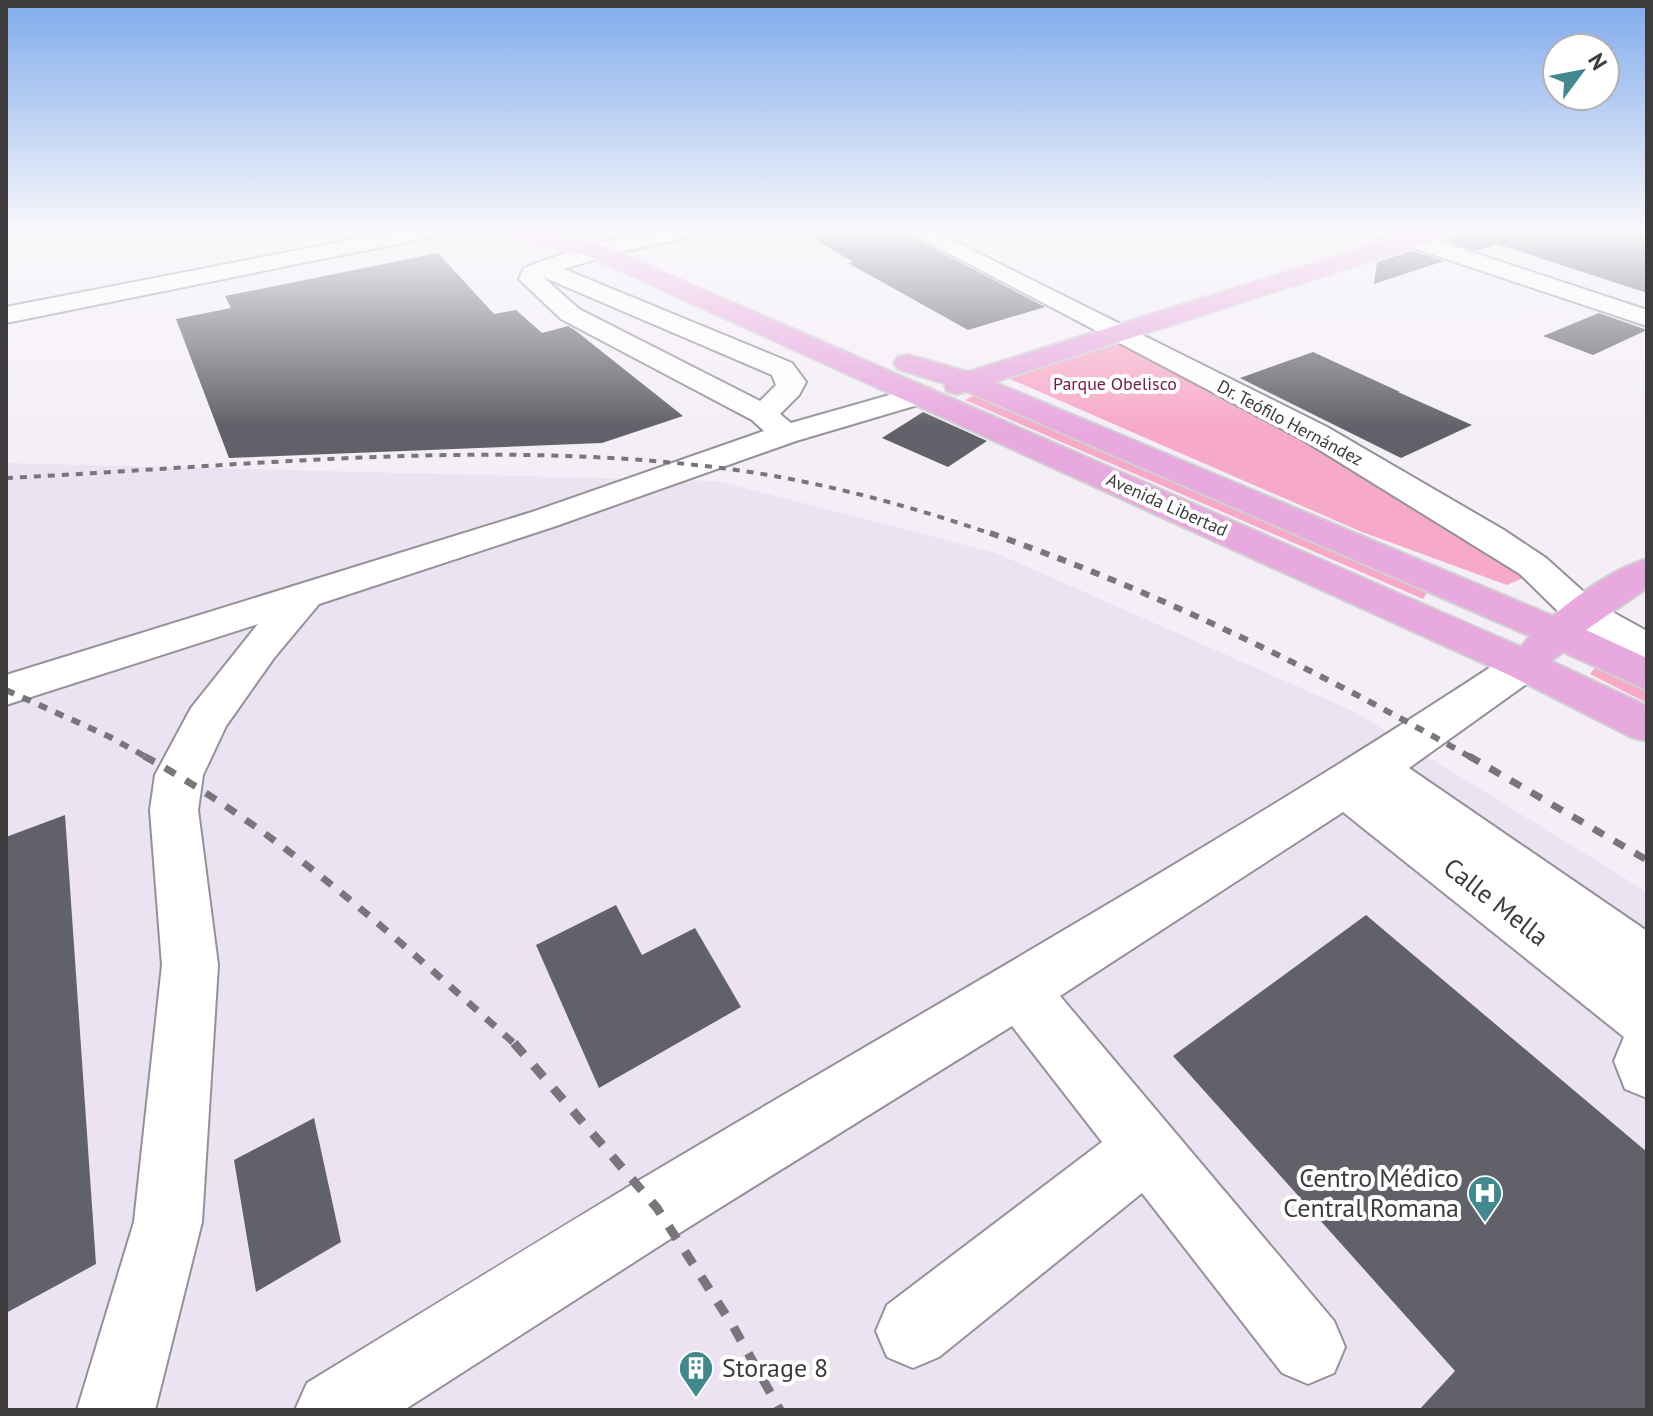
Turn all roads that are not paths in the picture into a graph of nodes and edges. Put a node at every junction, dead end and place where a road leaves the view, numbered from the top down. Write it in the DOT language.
graph roads {
  1 [pos="107,295"];
  2 [pos="549,295"];
  3 [pos="606,295"];
  4 [pos="693,295"];
  5 [pos="697,295"];
  6 [pos="1040,295"];
  7 [pos="1240,295"];
  8 [pos="1577,295"];
  9 [pos="6,315"];
  10 [pos="1647,318"];
  11 [pos="1116,335"];
  12 [pos="969,382"];
  13 [pos="921,395"];
  14 [pos="774,424"];
  15 [pos="1647,571"];
  16 [pos="305,596"];
  17 [pos="1555,637"];
  18 [pos="1647,649"];
  19 [pos="1647,675"];
  20 [pos="6,690"];
  21 [pos="1647,725"];
  22 [pos="1359,777"];
  23 [pos="1647,963"];
  24 [pos="1019,990"];
  25 [pos="1647,1019"];
  26 [pos="1647,1053"];
  27 [pos="1647,1068"];
  28 [pos="1148,1147"];
  29 [pos="913,1331"];
  30 [pos="1308,1347"];
  31 [pos="116,1410"];
  32 [pos="334,1410"];
  1 -- 9 [label="street"];
  2 -- 14 [label="street"];
  3 -- 14 [label="street"];
  4 -- 13 [label="main road, Avenida Libertad"];
  5 -- 12 [label="main road, Avenida Libertad"];
  6 -- 11 [label="street, Dr. Teófilo Hernández"];
  7 -- 11 [label="main road"];
  8 -- 10 [label="street"];
  11 -- 12 [label="main road"];
  11 -- 17 [label="street, Dr. Teófilo Hernández"];
  12 -- 13 [label="main road"];
  12 -- 17 [label="main road, Avenida Libertad"];
  13 -- 14 [label="street"];
  13 -- 17 [label="main road, Avenida Libertad"];
  14 -- 16 [label="street"];
  15 -- 17 [label="main road"];
  16 -- 20 [label="street"];
  16 -- 31 [label="street"];
  17 -- 18 [label="street, Dr. Teófilo Hernández"];
  17 -- 19 [label="main road, Avenida Libertad"];
  17 -- 21 [label="main road, Avenida Libertad"];
  17 -- 22 [label="street"];
  22 -- 23 [label="street, Calle Mella"];
  22 -- 24 [label="street"];
  22 -- 25 [label="street, Calle Mella"];
  24 -- 28 [label="street"];
  24 -- 32 [label="street"];
  26 -- 27 [label="street"];
  28 -- 29 [label="street"];
  28 -- 30 [label="street"];
}
